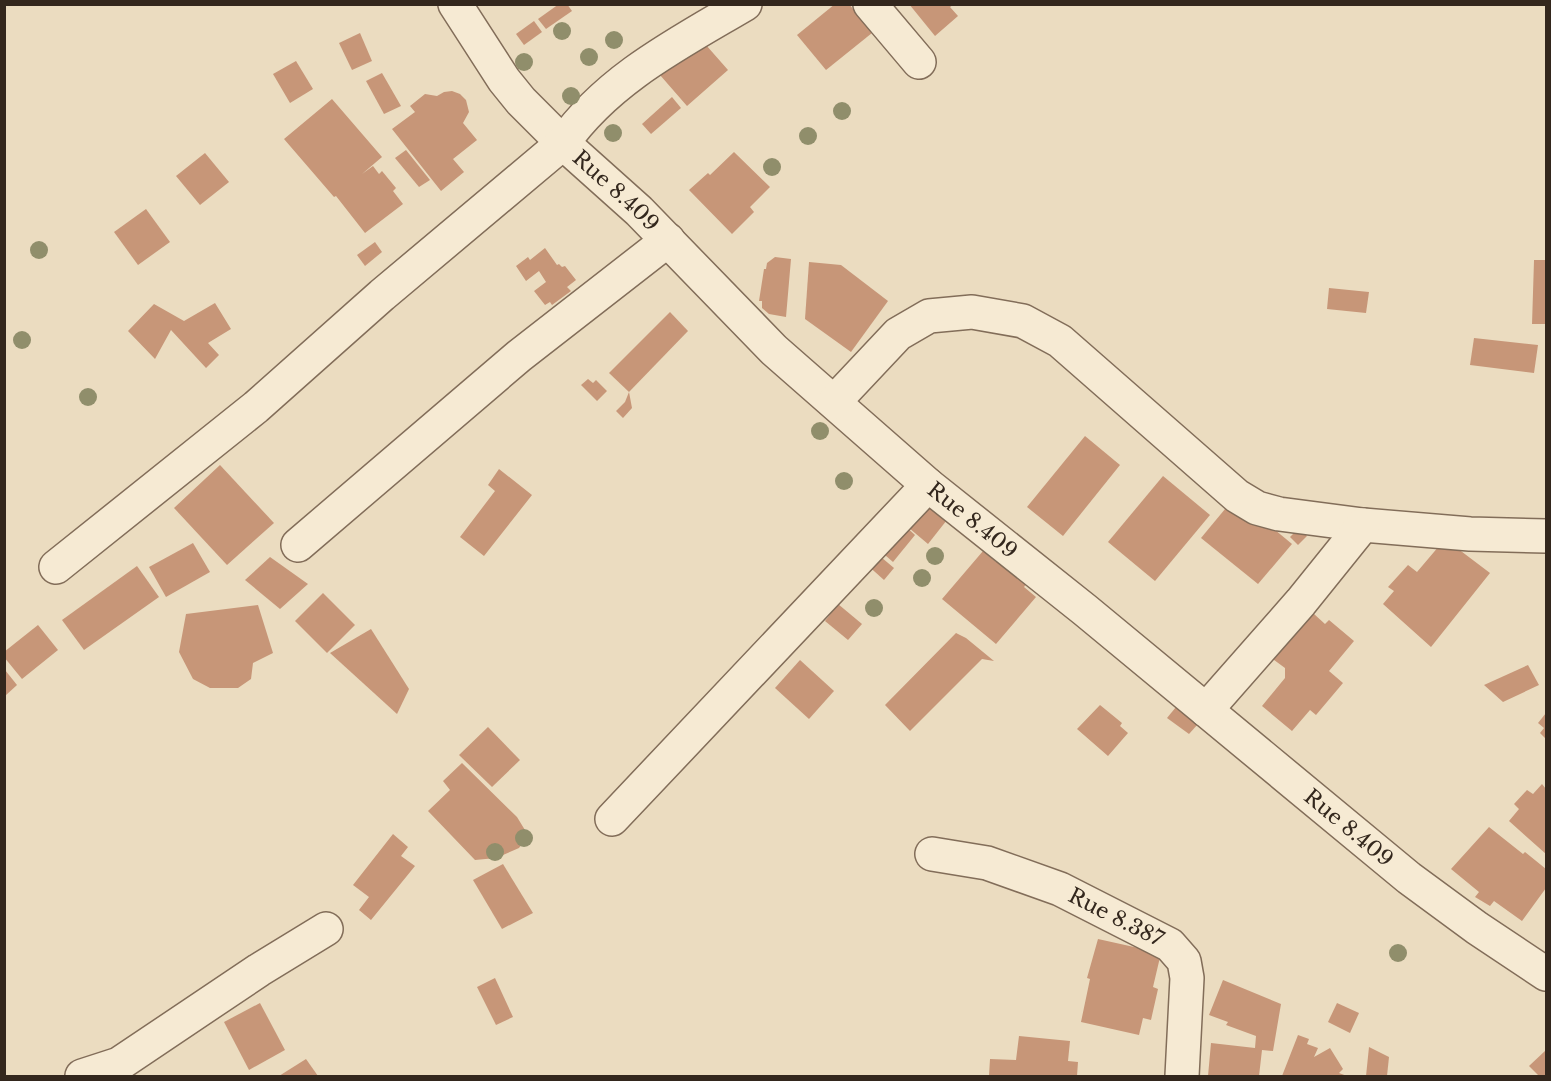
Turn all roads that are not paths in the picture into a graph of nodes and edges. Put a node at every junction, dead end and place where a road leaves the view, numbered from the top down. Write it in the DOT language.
graph roads {
  1 [pos="454,4"];
  2 [pos="745,4"];
  3 [pos="870,4"];
  4 [pos="919,62"];
  5 [pos="563,143"];
  6 [pos="668,240"];
  7 [pos="834,402"];
  8 [pos="928,485"];
  9 [pos="1363,525"];
  10 [pos="1546,536"];
  11 [pos="298,545"];
  12 [pos="56,567"];
  13 [pos="1206,710"];
  14 [pos="612,819"];
  15 [pos="932,854"];
  16 [pos="326,929"];
  17 [pos="1546,974"];
  18 [pos="82,1077"];
  19 [pos="1182,1077"];
  1 -- 5 [label="street, Rue 8.409"];
  2 -- 5 [label="street"];
  3 -- 4 [label="street"];
  5 -- 6 [label="street, Rue 8.409"];
  5 -- 12 [label="street"];
  6 -- 7 [label="street, Rue 8.409"];
  6 -- 11 [label="street"];
  7 -- 8 [label="street, Rue 8.409"];
  7 -- 9 [label="street"];
  8 -- 13 [label="street, Rue 8.409"];
  8 -- 14 [label="street"];
  9 -- 10 [label="street"];
  9 -- 13 [label="street"];
  13 -- 17 [label="street, Rue 8.409"];
  15 -- 19 [label="street, Rue 8.387"];
  16 -- 18 [label="street"];
}
